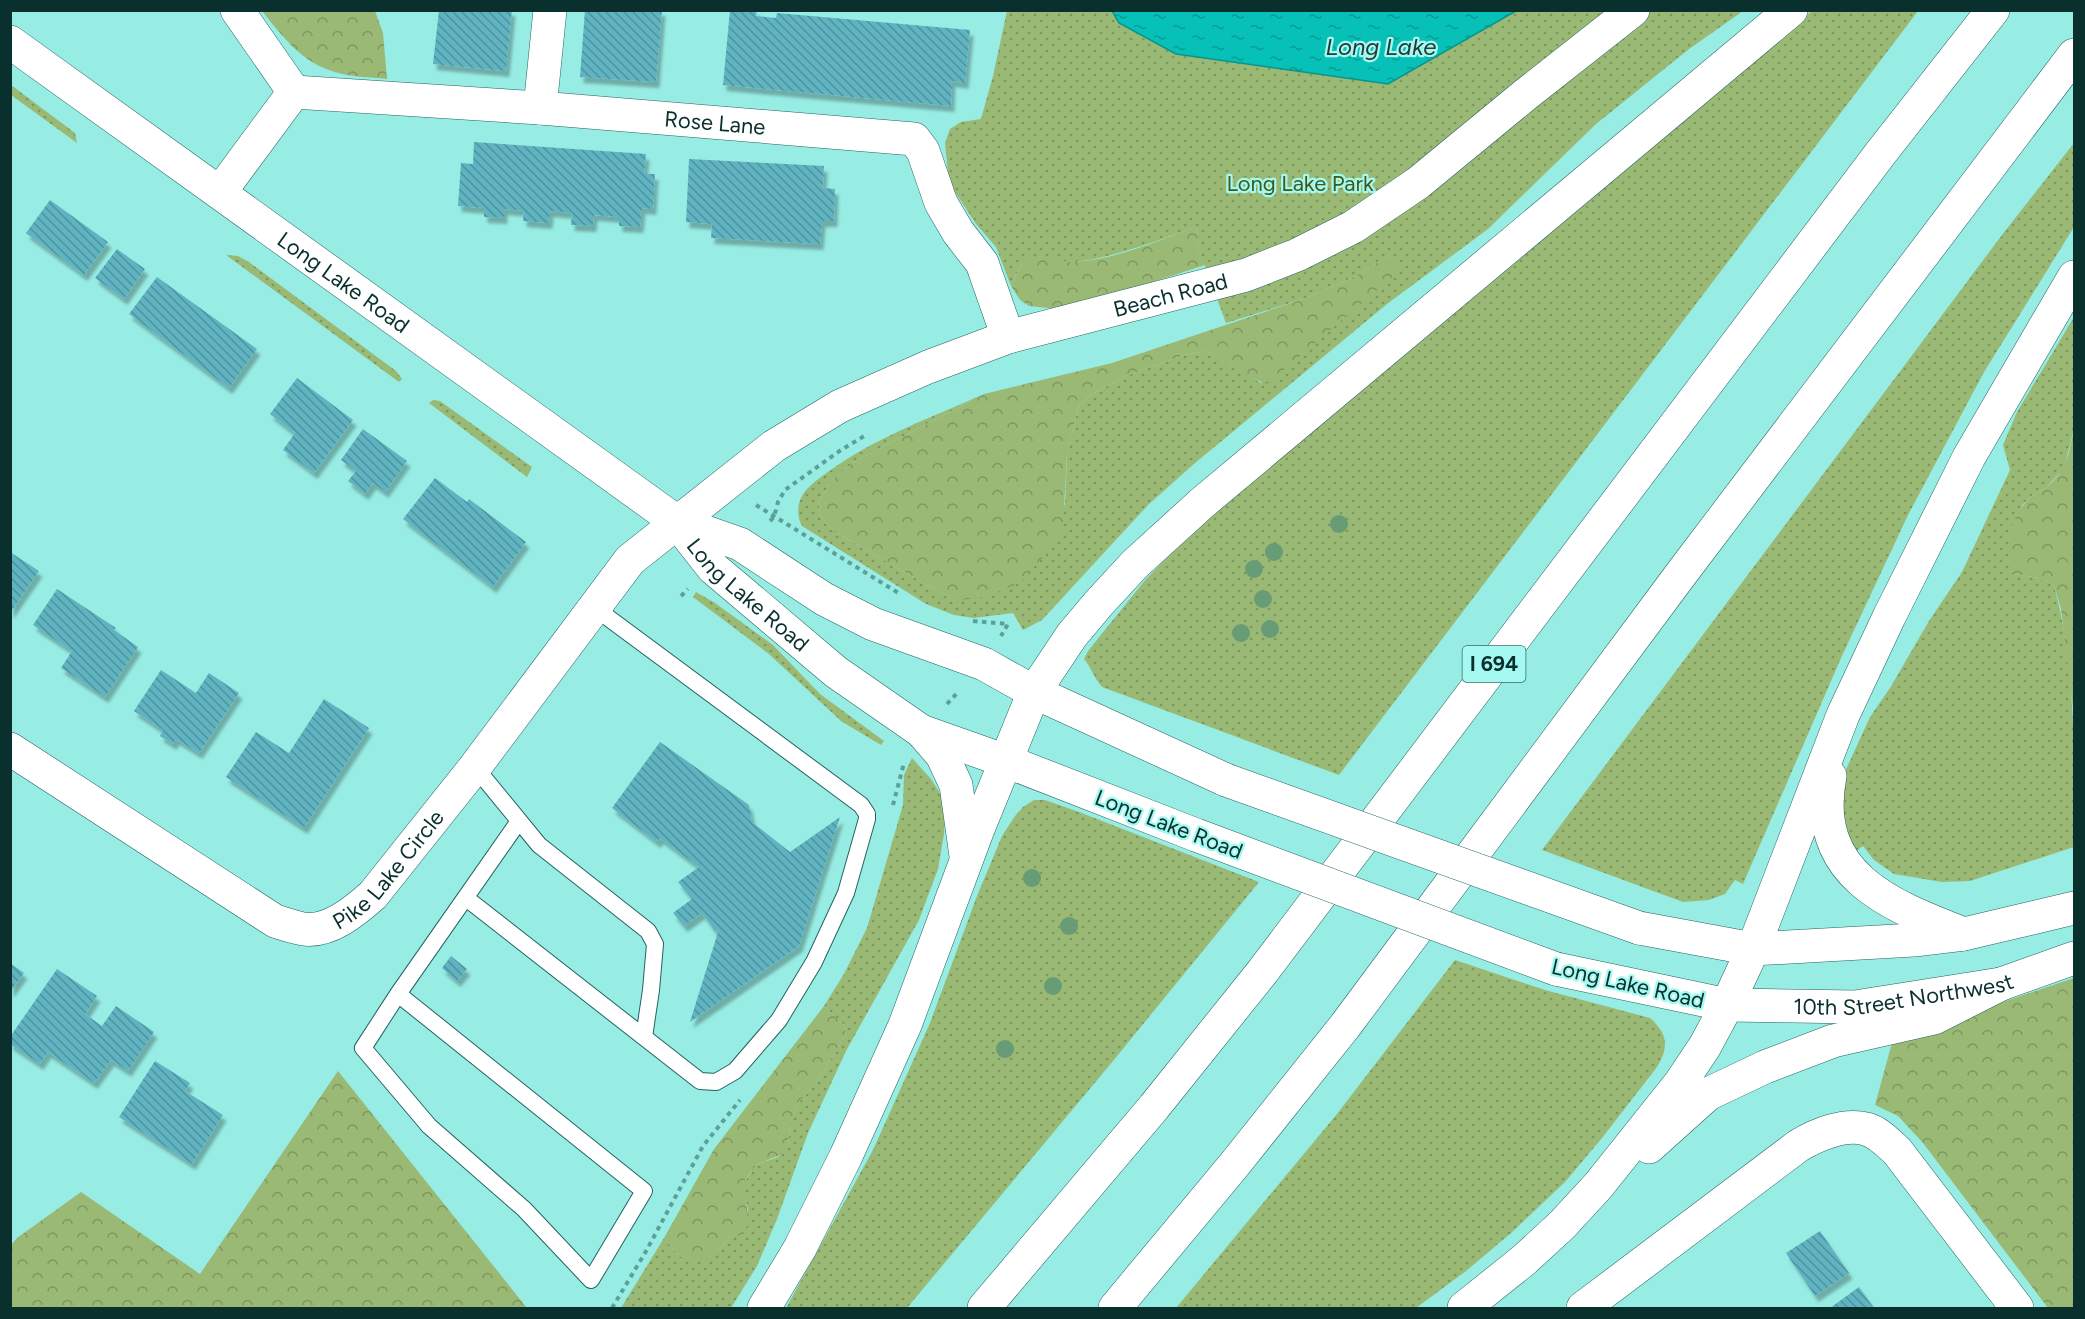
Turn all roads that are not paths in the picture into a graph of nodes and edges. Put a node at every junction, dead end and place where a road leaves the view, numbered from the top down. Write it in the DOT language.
graph roads {
  1 [pos="237,10"];
  2 [pos="550,10"];
  3 [pos="1633,10"];
  4 [pos="1791,10"];
  5 [pos="1993,10"];
  6 [pos="10,42"];
  7 [pos="2074,55"];
  8 [pos="294,92"];
  9 [pos="540,108"];
  10 [pos="220,192"];
  11 [pos="2074,277"];
  12 [pos="1008,337"];
  13 [pos="677,522"];
  14 [pos="595,608"];
  15 [pos="1034,692"];
  16 [pos="1843,715"];
  17 [pos="921,731"];
  18 [pos="10,749"];
  19 [pos="1006,761"];
  20 [pos="475,767"];
  21 [pos="519,821"];
  22 [pos="966,860"];
  23 [pos="466,898"];
  24 [pos="2074,908"];
  25 [pos="1964,934"];
  26 [pos="1752,949"];
  27 [pos="2074,958"];
  28 [pos="2001,984"];
  29 [pos="398,994"];
  30 [pos="1727,1005"];
  31 [pos="644,1036"];
  32 [pos="1598,1186"];
  33 [pos="765,1308"];
  34 [pos="984,1308"];
  35 [pos="1114,1308"];
  36 [pos="1464,1308"];
  37 [pos="1583,1308"];
  38 [pos="2018,1308"];
  1 -- 8 [label="main road"];
  2 -- 9 [label="main road"];
  3 -- 12 [label="main road, Beach Road"];
  4 -- 15 [label="main road"];
  5 -- 34 [label="main road, I 694"];
  6 -- 10 [label="main road, Long Lake Road"];
  7 -- 35 [label="main road"];
  8 -- 9 [label="main road, Rose Lane"];
  8 -- 10 [label="main road"];
  9 -- 12 [label="main road, Rose Lane"];
  10 -- 13 [label="main road, Long Lake Road"];
  11 -- 16 [label="main road"];
  12 -- 13 [label="main road, Beach Road"];
  13 -- 14 [label="main road, Pike Lake Circle"];
  13 -- 15 [label="main road, Long Lake Road"];
  13 -- 17 [label="main road, Long Lake Road"];
  14 -- 20 [label="main road, Pike Lake Circle"];
  14 -- 31 [label="lane"];
  15 -- 19 [label="main road"];
  15 -- 26 [label="main road, Long Lake Road, bridge"];
  16 -- 25 [label="main road"];
  16 -- 26 [label="main road"];
  17 -- 19 [label="main road, Long Lake Road"];
  17 -- 22 [label="main road"];
  18 -- 20 [label="main road, Pike Lake Circle"];
  19 -- 22 [label="main road"];
  19 -- 30 [label="main road, Long Lake Road, bridge"];
  20 -- 21 [label="lane"];
  21 -- 23 [label="lane"];
  21 -- 31 [label="lane"];
  22 -- 33 [label="main road"];
  23 -- 29 [label="lane"];
  23 -- 31 [label="lane"];
  24 -- 25 [label="main road"];
  25 -- 26 [label="main road"];
  26 -- 30 [label="main road"];
  27 -- 28 [label="main road, 10th Street Northwest"];
  28 -- 30 [label="main road, 10th Street Northwest"];
  28 -- 32 [label="main road"];
  29 -- 29 [label="lane"];
  30 -- 32 [label="main road"];
  32 -- 36 [label="main road"];
  37 -- 38 [label="main road"];
}
